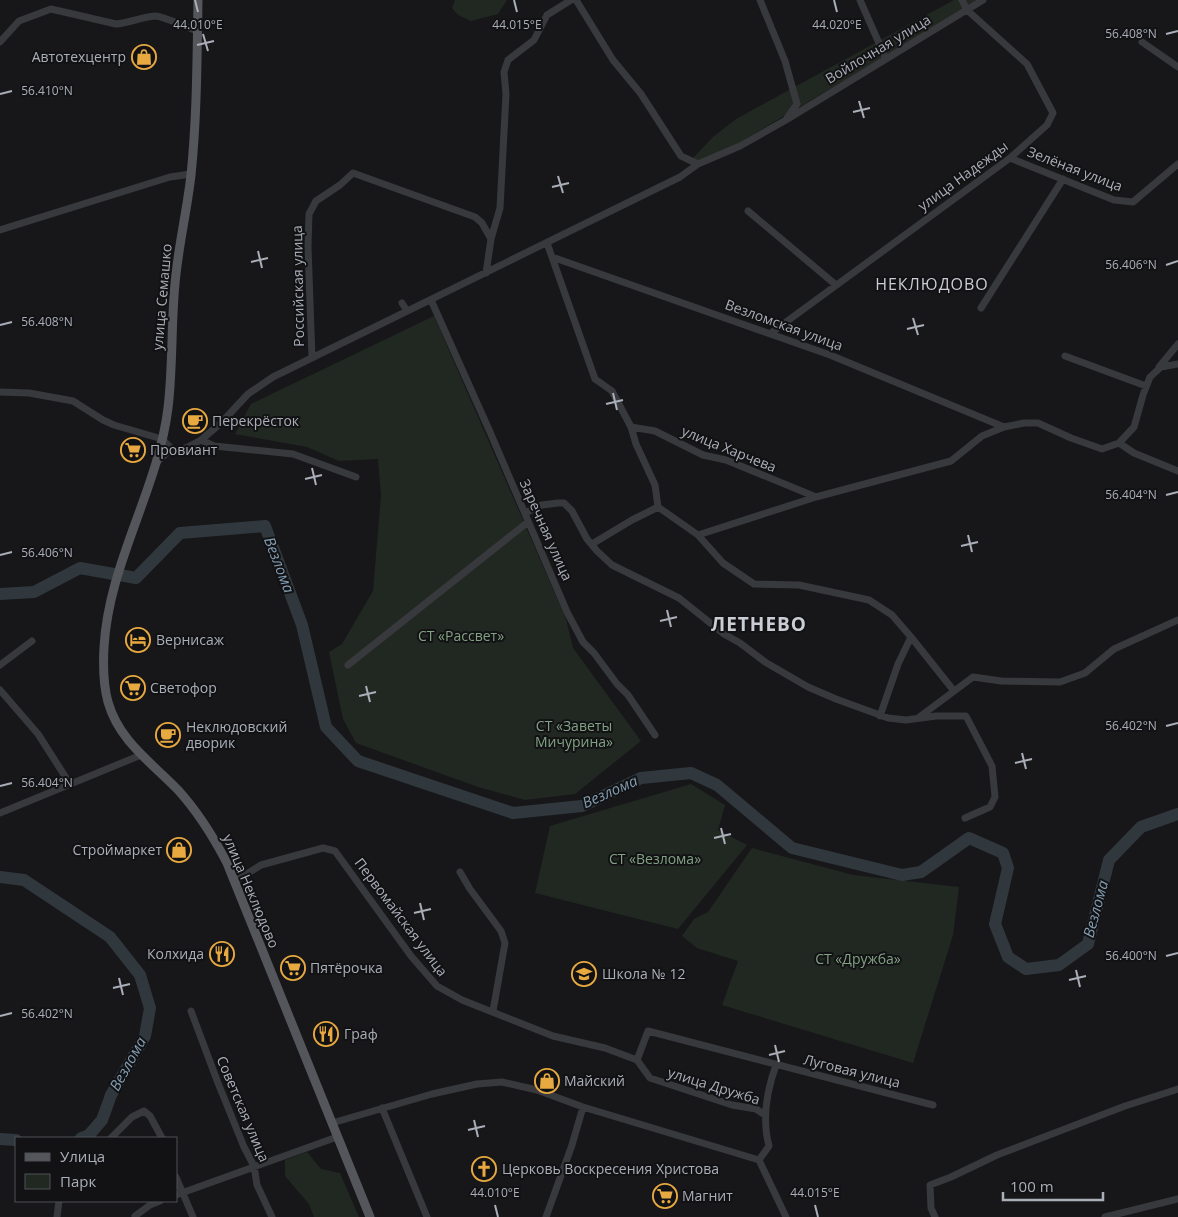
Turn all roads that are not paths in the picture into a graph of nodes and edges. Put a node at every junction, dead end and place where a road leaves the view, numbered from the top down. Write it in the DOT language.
graph roads {
  1 [pos="198,0"];
  2 [pos="571,0"];
  3 [pos="576,0"];
  4 [pos="760,0"];
  5 [pos="860,0"];
  6 [pos="962,0"];
  7 [pos="983,0"];
  8 [pos="967,10"];
  9 [pos="198,30"];
  10 [pos="0,42"];
  11 [pos="1142,42"];
  12 [pos="886,60"];
  13 [pos="1178,66"];
  14 [pos="786,120"];
  15 [pos="1010,158"];
  16 [pos="698,164"];
  17 [pos="1178,164"];
  18 [pos="191,174"];
  19 [pos="1063,179"];
  20 [pos="748,211"];
  21 [pos="0,230"];
  22 [pos="491,239"];
  23 [pos="547,243"];
  24 [pos="552,257"];
  25 [pos="486,273"];
  26 [pos="836,285"];
  27 [pos="431,300"];
  28 [pos="402,303"];
  29 [pos="980,308"];
  30 [pos="407,312"];
  31 [pos="771,333"];
  32 [pos="1176,348"];
  33 [pos="1065,356"];
  34 [pos="312,358"];
  35 [pos="1178,364"];
  36 [pos="1156,372"];
  37 [pos="1146,386"];
  38 [pos="0,392"];
  39 [pos="631,427"];
  40 [pos="1004,427"];
  41 [pos="162,439"];
  42 [pos="201,440"];
  43 [pos="1119,443"];
  44 [pos="174,451"];
  45 [pos="156,463"];
  46 [pos="1178,471"];
  47 [pos="356,477"];
  48 [pos="816,497"];
  49 [pos="658,508"];
  50 [pos="525,513"];
  51 [pos="528,522"];
  52 [pos="698,535"];
  53 [pos="592,544"];
  54 [pos="112,595"];
  55 [pos="1178,620"];
  56 [pos="911,637"];
  57 [pos="32,641"];
  58 [pos="0,665"];
  59 [pos="348,665"];
  60 [pos="0,690"];
  61 [pos="954,691"];
  62 [pos="945,697"];
  63 [pos="880,716"];
  64 [pos="948,716"];
  65 [pos="917,718"];
  66 [pos="655,735"];
  67 [pos="141,755"];
  68 [pos="70,784"];
  69 [pos="0,812"];
  70 [pos="965,818"];
  71 [pos="460,872"];
  72 [pos="234,882"];
  73 [pos="191,1011"];
  74 [pos="493,1011"];
  75 [pos="637,1060"];
  76 [pos="776,1065"];
  77 [pos="1178,1089"];
  78 [pos="933,1105"];
  79 [pos="583,1106"];
  80 [pos="382,1108"];
  81 [pos="765,1115"];
  82 [pos="332,1123"];
  83 [pos="112,1137"];
  84 [pos="161,1137"];
  85 [pos="337,1137"];
  86 [pos="759,1160"];
  87 [pos="254,1166"];
  88 [pos="178,1181"];
  89 [pos="184,1192"];
  90 [pos="178,1194"];
  91 [pos="1178,1199"];
  92 [pos="59,1202"];
  93 [pos="158,1202"];
  94 [pos="135,1216"];
  95 [pos="57,1217"];
  96 [pos="193,1217"];
  97 [pos="272,1217"];
  98 [pos="370,1217"];
  99 [pos="427,1217"];
  100 [pos="546,1217"];
  101 [pos="786,1217"];
  102 [pos="936,1217"];
  103 [pos="1105,1217"];
  1 -- 9 [label="main road, улица Семашко"];
  2 -- 22 [label="street"];
  3 -- 16 [label="street"];
  4 -- 14 [label="street"];
  5 -- 12 [label="street"];
  6 -- 8 [label="street"];
  7 -- 8 [label="street, Войлочная улица"];
  8 -- 12 [label="street, Войлочная улица"];
  8 -- 15 [label="street, улица Надежды"];
  9 -- 10 [label="street"];
  9 -- 18 [label="main road, улица Семашко"];
  11 -- 13 [label="street"];
  12 -- 14 [label="street, Войлочная улица"];
  14 -- 16 [label="street, Войлочная улица"];
  15 -- 19 [label="street, Зелёная улица"];
  15 -- 26 [label="street, улица Надежды"];
  16 -- 23 [label="street, Войлочная улица"];
  17 -- 19 [label="street, Зелёная улица"];
  18 -- 21 [label="street"];
  18 -- 41 [label="main road, улица Семашко"];
  19 -- 29 [label="street"];
  20 -- 26 [label="street"];
  22 -- 25 [label="street"];
  22 -- 34 [label="street, Российская улица"];
  23 -- 24 [label="street"];
  23 -- 25 [label="street, Войлочная улица"];
  24 -- 31 [label="street, Везломская улица"];
  24 -- 39 [label="street"];
  25 -- 27 [label="street, Войлочная улица"];
  26 -- 31 [label="street, улица Надежды"];
  27 -- 30 [label="street, Войлочная улица"];
  27 -- 50 [label="street, Заречная улица"];
  28 -- 30 [label="street"];
  30 -- 34 [label="street, Войлочная улица"];
  31 -- 40 [label="street, Везломская улица"];
  32 -- 36 [label="street"];
  33 -- 37 [label="street"];
  34 -- 42 [label="street, Войлочная улица"];
  35 -- 36 [label="street"];
  36 -- 37 [label="street"];
  37 -- 43 [label="street"];
  38 -- 41 [label="street"];
  39 -- 48 [label="street, улица Харчева"];
  39 -- 49 [label="street"];
  40 -- 43 [label="street"];
  40 -- 48 [label="street"];
  41 -- 44 [label="street"];
  41 -- 45 [label="main road, улица Семашко"];
  42 -- 44 [label="street, Войлочная улица"];
  42 -- 47 [label="street"];
  43 -- 46 [label="street"];
  44 -- 45 [label="street, Войлочная улица"];
  45 -- 54 [label="main road, улица Семашко"];
  48 -- 52 [label="street"];
  49 -- 52 [label="street"];
  49 -- 53 [label="street"];
  50 -- 51 [label="street, Заречная улица"];
  50 -- 53 [label="street"];
  51 -- 59 [label="street"];
  51 -- 66 [label="street, Заречная улица"];
  52 -- 56 [label="street"];
  53 -- 63 [label="street"];
  54 -- 67 [label="main road, улица Неклюдово"];
  55 -- 61 [label="street"];
  56 -- 61 [label="street"];
  56 -- 63 [label="street"];
  57 -- 58 [label="street"];
  60 -- 68 [label="street"];
  61 -- 62 [label="street"];
  62 -- 64 [label="street"];
  62 -- 65 [label="street"];
  63 -- 65 [label="street"];
  64 -- 65 [label="street"];
  64 -- 70 [label="street"];
  67 -- 68 [label="street"];
  67 -- 72 [label="main road, улица Неклюдово"];
  68 -- 69 [label="street"];
  71 -- 74 [label="street"];
  72 -- 74 [label="street, Первомайская улица"];
  72 -- 82 [label="main road, улица Неклюдово"];
  73 -- 87 [label="street, Советская улица"];
  74 -- 75 [label="street, Первомайская улица"];
  75 -- 76 [label="street, Луговая улица"];
  75 -- 81 [label="street, улица Дружба"];
  76 -- 78 [label="street, Луговая улица"];
  76 -- 81 [label="street"];
  77 -- 102 [label="street"];
  79 -- 80 [label="street"];
  79 -- 86 [label="street"];
  79 -- 100 [label="street"];
  80 -- 82 [label="street"];
  80 -- 99 [label="street"];
  81 -- 86 [label="street"];
  82 -- 85 [label="main road, улица Неклюдово"];
  83 -- 84 [label="street"];
  85 -- 87 [label="street"];
  85 -- 98 [label="main road, улица Неклюдово"];
  86 -- 101 [label="street"];
  87 -- 89 [label="street"];
  87 -- 97 [label="street, Советская улица"];
  88 -- 89 [label="street"];
  89 -- 90 [label="street"];
  89 -- 96 [label="street"];
  91 -- 103 [label="street"];
  92 -- 95 [label="street"];
  93 -- 94 [label="street"];
}
